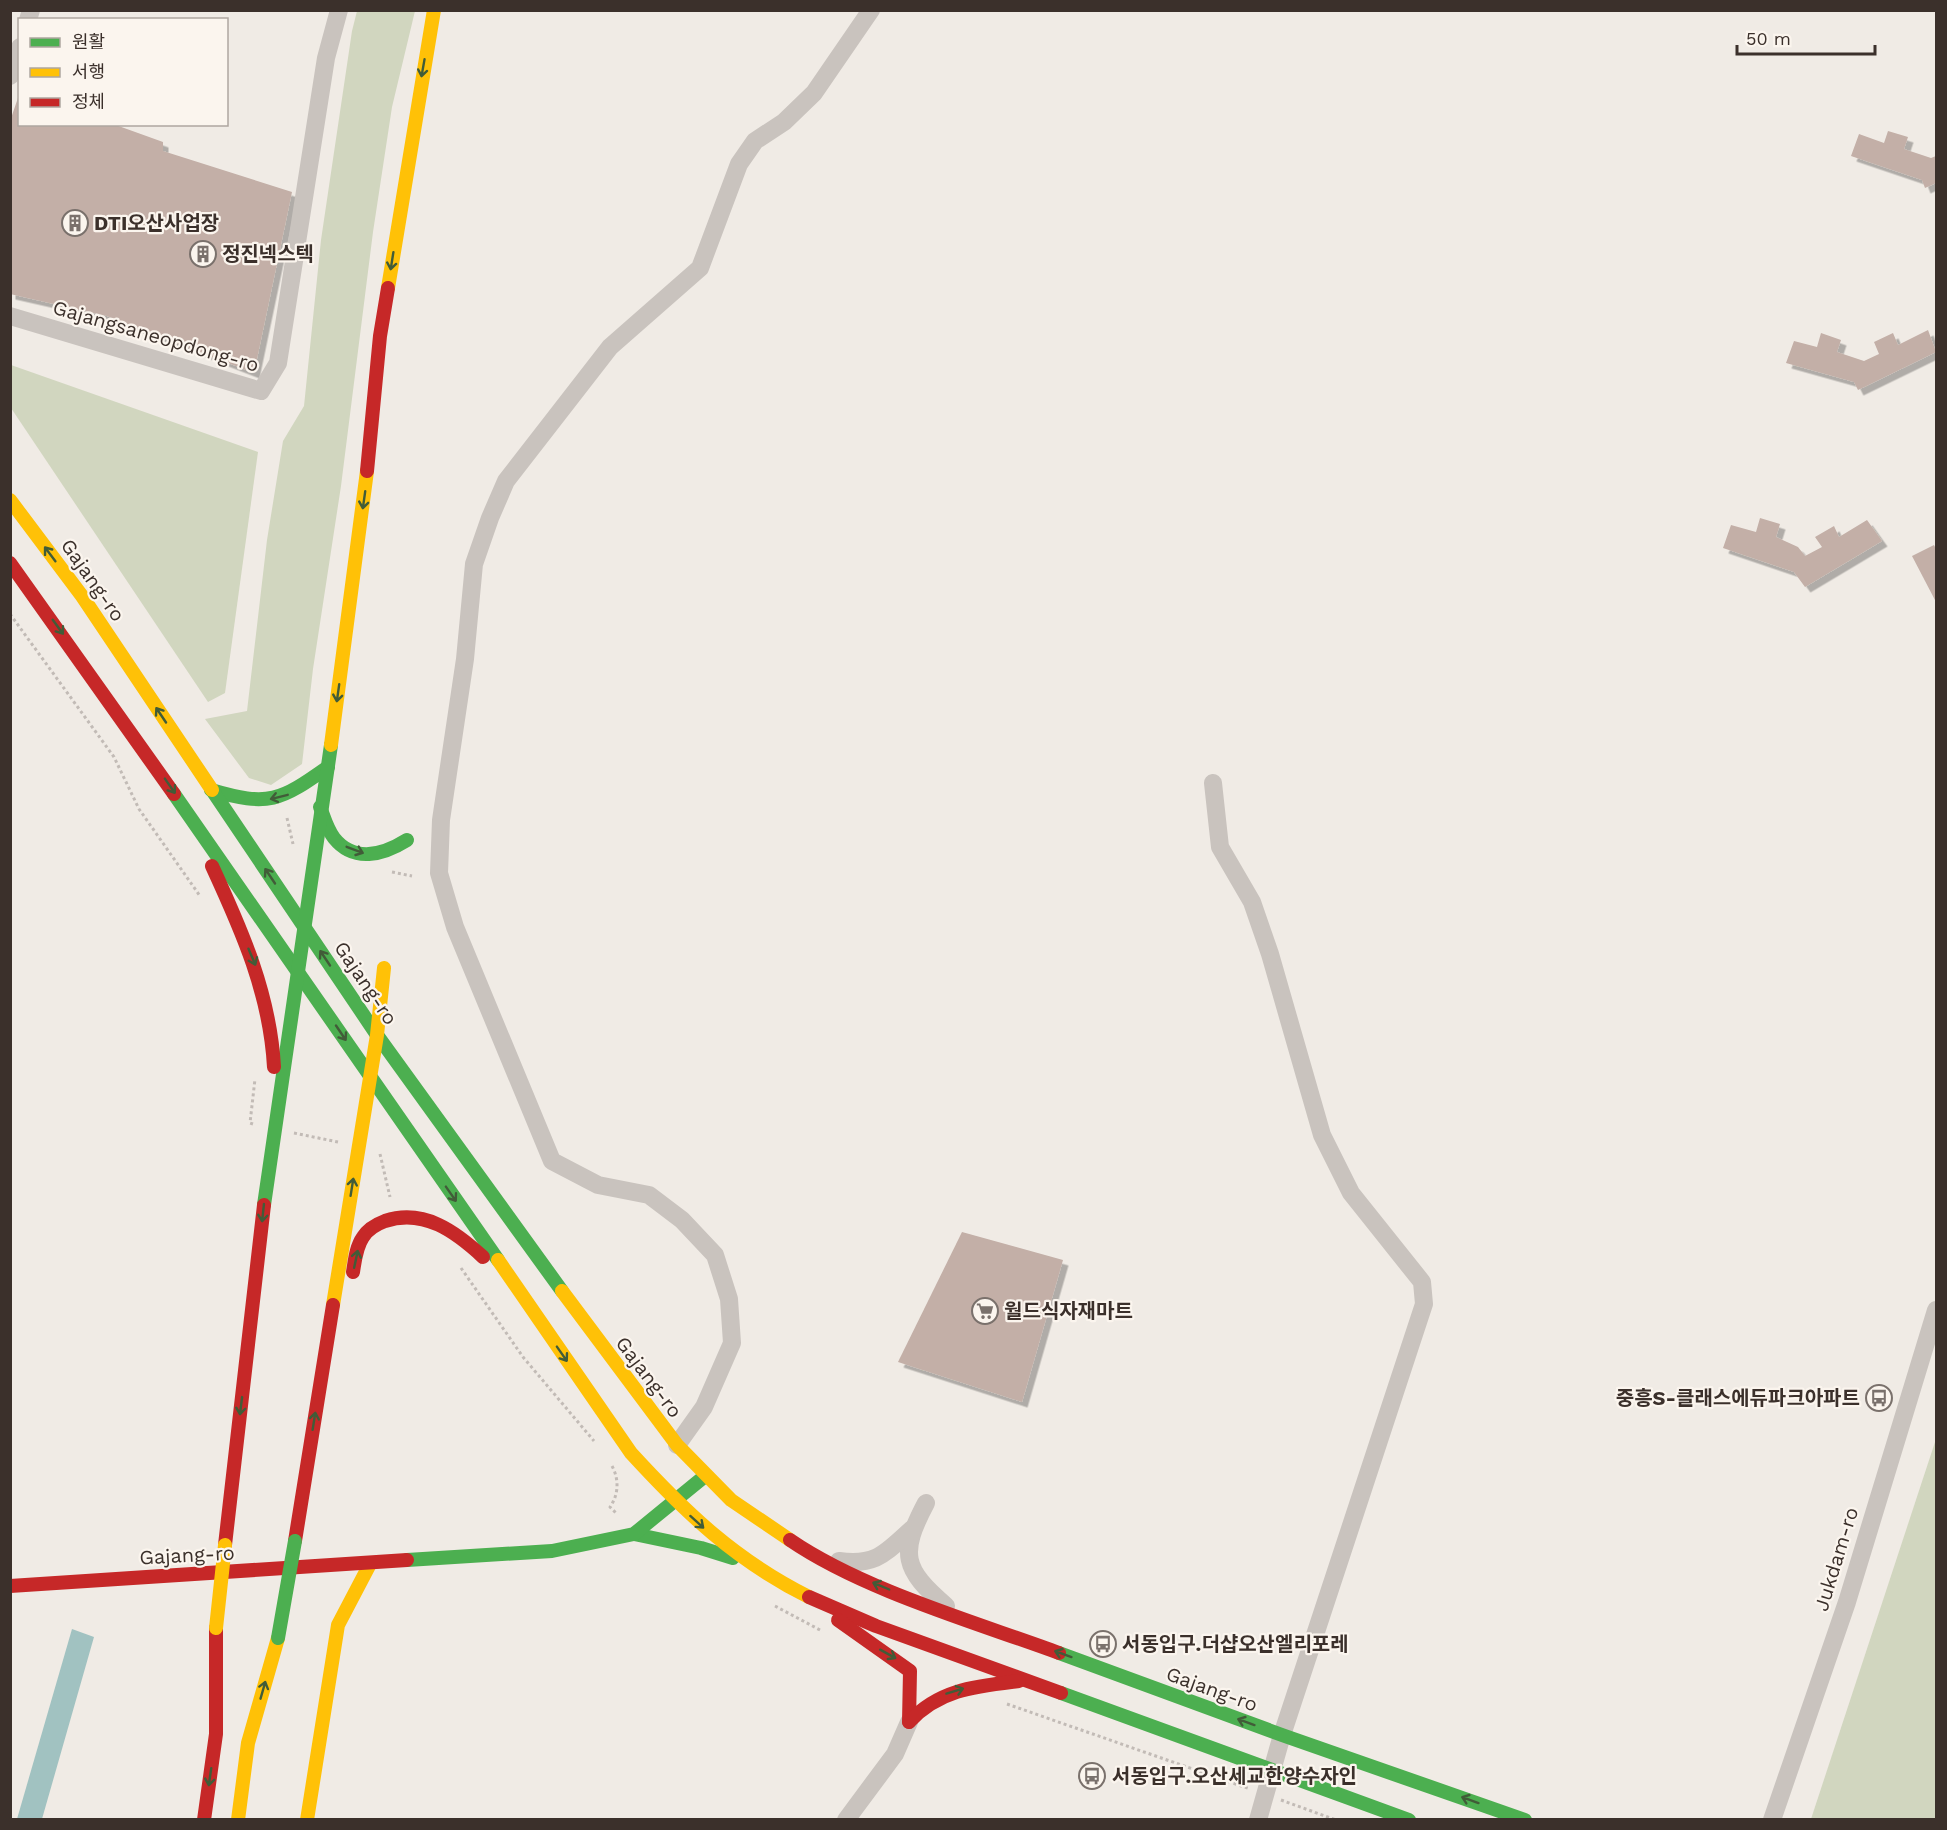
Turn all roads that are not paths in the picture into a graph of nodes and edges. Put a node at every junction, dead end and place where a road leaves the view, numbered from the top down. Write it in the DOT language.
graph roads {
  1 [pos="339,10"];
  2 [pos="434,10"];
  3 [pos="871,10"];
  4 [pos="18,53"];
  5 [pos="10,76"];
  6 [pos="10,316"];
  7 [pos="10,501"];
  8 [pos="10,563"];
  9 [pos="328,767"];
  10 [pos="1213,783"];
  11 [pos="211,790"];
  12 [pos="320,807"];
  13 [pos="185,808"];
  14 [pos="407,840"];
  15 [pos="303,925"];
  16 [pos="297,967"];
  17 [pos="309,984"];
  18 [pos="358,987"];
  19 [pos="377,1035"];
  20 [pos="370,1075"];
  21 [pos="274,1128"];
  22 [pos="1936,1310"];
  23 [pos="537,1319"];
  24 [pos="676,1445"];
  25 [pos="705,1476"];
  26 [pos="676,1502"];
  27 [pos="926,1503"];
  28 [pos="298,1521"];
  29 [pos="912,1529"];
  30 [pos="634,1534"];
  31 [pos="806,1551"];
  32 [pos="748,1563"];
  33 [pos="370,1564"];
  34 [pos="10,1586"];
  35 [pos="806,1597"];
  36 [pos="954,1614"];
  37 [pos="1023,1680"];
  38 [pos="909,1722"];
  39 [pos="1282,1735"];
  40 [pos="1272,1771"];
  41 [pos="204,1820"];
  42 [pos="238,1820"];
  43 [pos="308,1820"];
  44 [pos="846,1820"];
  45 [pos="1258,1820"];
  46 [pos="1409,1820"];
  47 [pos="1525,1820"];
  48 [pos="1772,1820"];
  1 -- 6 [label="street, Gajangsaneopdong-ro"];
  2 -- 9 [label="main road, one-way"];
  3 -- 24 [label="street"];
  4 -- 5 [label="street"];
  11 -- 7 [label="main road, Gajang-ro, one-way"];
  8 -- 13 [label="main road, one-way"];
  9 -- 11 [label="main road, one-way"];
  9 -- 12 [label="main road"];
  10 -- 39 [label="street"];
  15 -- 11 [label="main road, Gajang-ro, one-way"];
  12 -- 14 [label="main road, one-way"];
  12 -- 15 [label="main road"];
  13 -- 16 [label="main road"];
  13 -- 21 [label="main road, one-way"];
  15 -- 16 [label="main road"];
  18 -- 15 [label="main road, Gajang-ro, one-way"];
  16 -- 17 [label="main road"];
  16 -- 21 [label="main road"];
  17 -- 18 [label="main road"];
  17 -- 20 [label="main road, one-way"];
  18 -- 19 [label="main road, Gajang-ro"];
  18 -- 19 [label="main road"];
  19 -- 20 [label="main road"];
  19 -- 24 [label="main road, Gajang-ro"];
  20 -- 23 [label="main road, one-way"];
  28 -- 20 [label="main road, one-way"];
  21 -- 41 [label="main road, one-way, bridge"];
  22 -- 48 [label="street, Jukdam-ro"];
  23 -- 26 [label="main road, one-way"];
  28 -- 23 [label="main road, one-way"];
  24 -- 25 [label="main road, Gajang-ro"];
  25 -- 26 [label="main road, Gajang-ro"];
  25 -- 31 [label="main road, Gajang-ro"];
  26 -- 30 [label="main road, Gajang-ro"];
  26 -- 32 [label="main road, one-way"];
  27 -- 29 [label="street"];
  42 -- 28 [label="main road, one-way, bridge"];
  29 -- 31 [label="street"];
  29 -- 36 [label="street"];
  30 -- 32 [label="main road"];
  30 -- 33 [label="main road, Gajang-ro"];
  36 -- 31 [label="main road, Gajang-ro, one-way"];
  32 -- 35 [label="main road"];
  33 -- 34 [label="main road, Gajang-ro"];
  33 -- 43 [label="main road"];
  35 -- 37 [label="main road"];
  35 -- 38 [label="main road, one-way"];
  39 -- 36 [label="main road, Gajang-ro, one-way"];
  38 -- 37 [label="main road, one-way"];
  37 -- 40 [label="main road"];
  38 -- 44 [label="street"];
  39 -- 40 [label="street"];
  47 -- 39 [label="main road, Gajang-ro, one-way"];
  40 -- 45 [label="street"];
  40 -- 46 [label="main road"];
}
